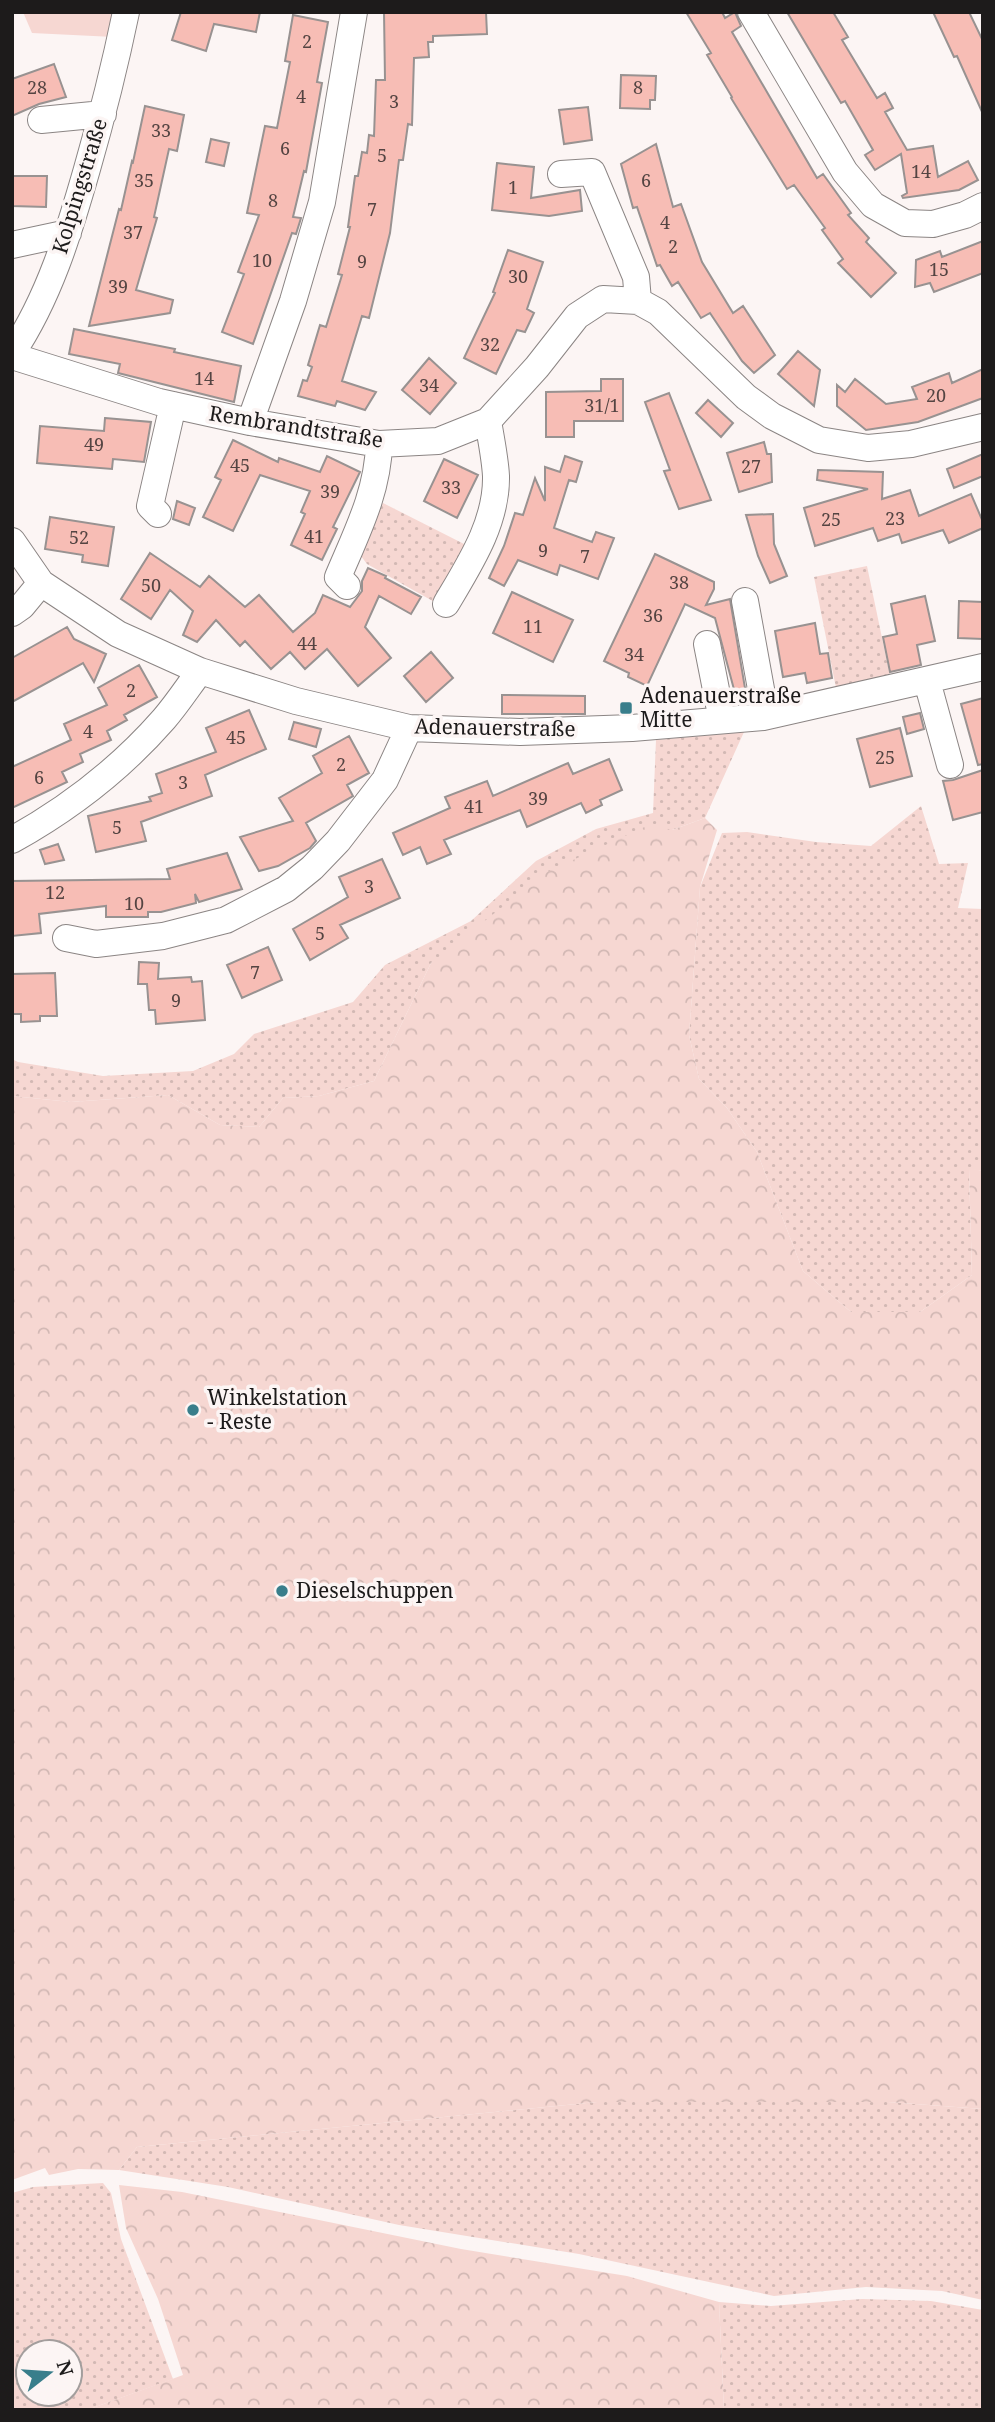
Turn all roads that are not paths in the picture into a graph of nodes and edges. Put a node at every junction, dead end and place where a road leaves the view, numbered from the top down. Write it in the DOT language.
graph roads {
  1 [pos="126,12"];
  2 [pos="354,12"];
  3 [pos="751,12"];
  4 [pos="103,114"];
  5 [pos="41,120"];
  6 [pos="561,174"];
  7 [pos="983,206"];
  8 [pos="68,233"];
  9 [pos="12,245"];
  10 [pos="638,301"];
  11 [pos="12,354"];
  12 [pos="173,405"];
  13 [pos="488,421"];
  14 [pos="250,422"];
  15 [pos="983,427"];
  16 [pos="379,444"];
  17 [pos="158,514"];
  18 [pos="12,541"];
  19 [pos="41,583"];
  20 [pos="347,586"];
  21 [pos="745,601"];
  22 [pos="446,604"];
  23 [pos="12,613"];
  24 [pos="707,644"];
  25 [pos="983,667"];
  26 [pos="200,671"];
  27 [pos="927,681"];
  28 [pos="762,717"];
  29 [pos="722,720"];
  30 [pos="409,728"];
  31 [pos="950,765"];
  32 [pos="12,840"];
  33 [pos="66,938"];
  1 -- 4 [label="street, Kolpingstraße"];
  2 -- 14 [label="street"];
  3 -- 7 [label="street"];
  4 -- 5 [label="street"];
  4 -- 8 [label="street, Kolpingstraße"];
  6 -- 10 [label="street"];
  8 -- 9 [label="street"];
  8 -- 11 [label="street, Kolpingstraße"];
  10 -- 13 [label="street, Rembrandtstraße"];
  10 -- 15 [label="street"];
  11 -- 12 [label="street, Rembrandtstraße"];
  12 -- 14 [label="street, Rembrandtstraße"];
  12 -- 17 [label="street"];
  13 -- 16 [label="street, Rembrandtstraße"];
  13 -- 22 [label="street"];
  14 -- 16 [label="street, Rembrandtstraße"];
  16 -- 20 [label="street"];
  18 -- 19 [label="street, Adenauerstraße"];
  19 -- 23 [label="street"];
  19 -- 26 [label="street, Adenauerstraße"];
  21 -- 28 [label="street"];
  24 -- 29 [label="street"];
  25 -- 27 [label="street, Adenauerstraße"];
  26 -- 30 [label="street, Adenauerstraße"];
  26 -- 32 [label="street"];
  27 -- 28 [label="street, Adenauerstraße"];
  27 -- 31 [label="street"];
  28 -- 29 [label="street, Adenauerstraße"];
  29 -- 30 [label="street, Adenauerstraße"];
  30 -- 33 [label="street"];
}
